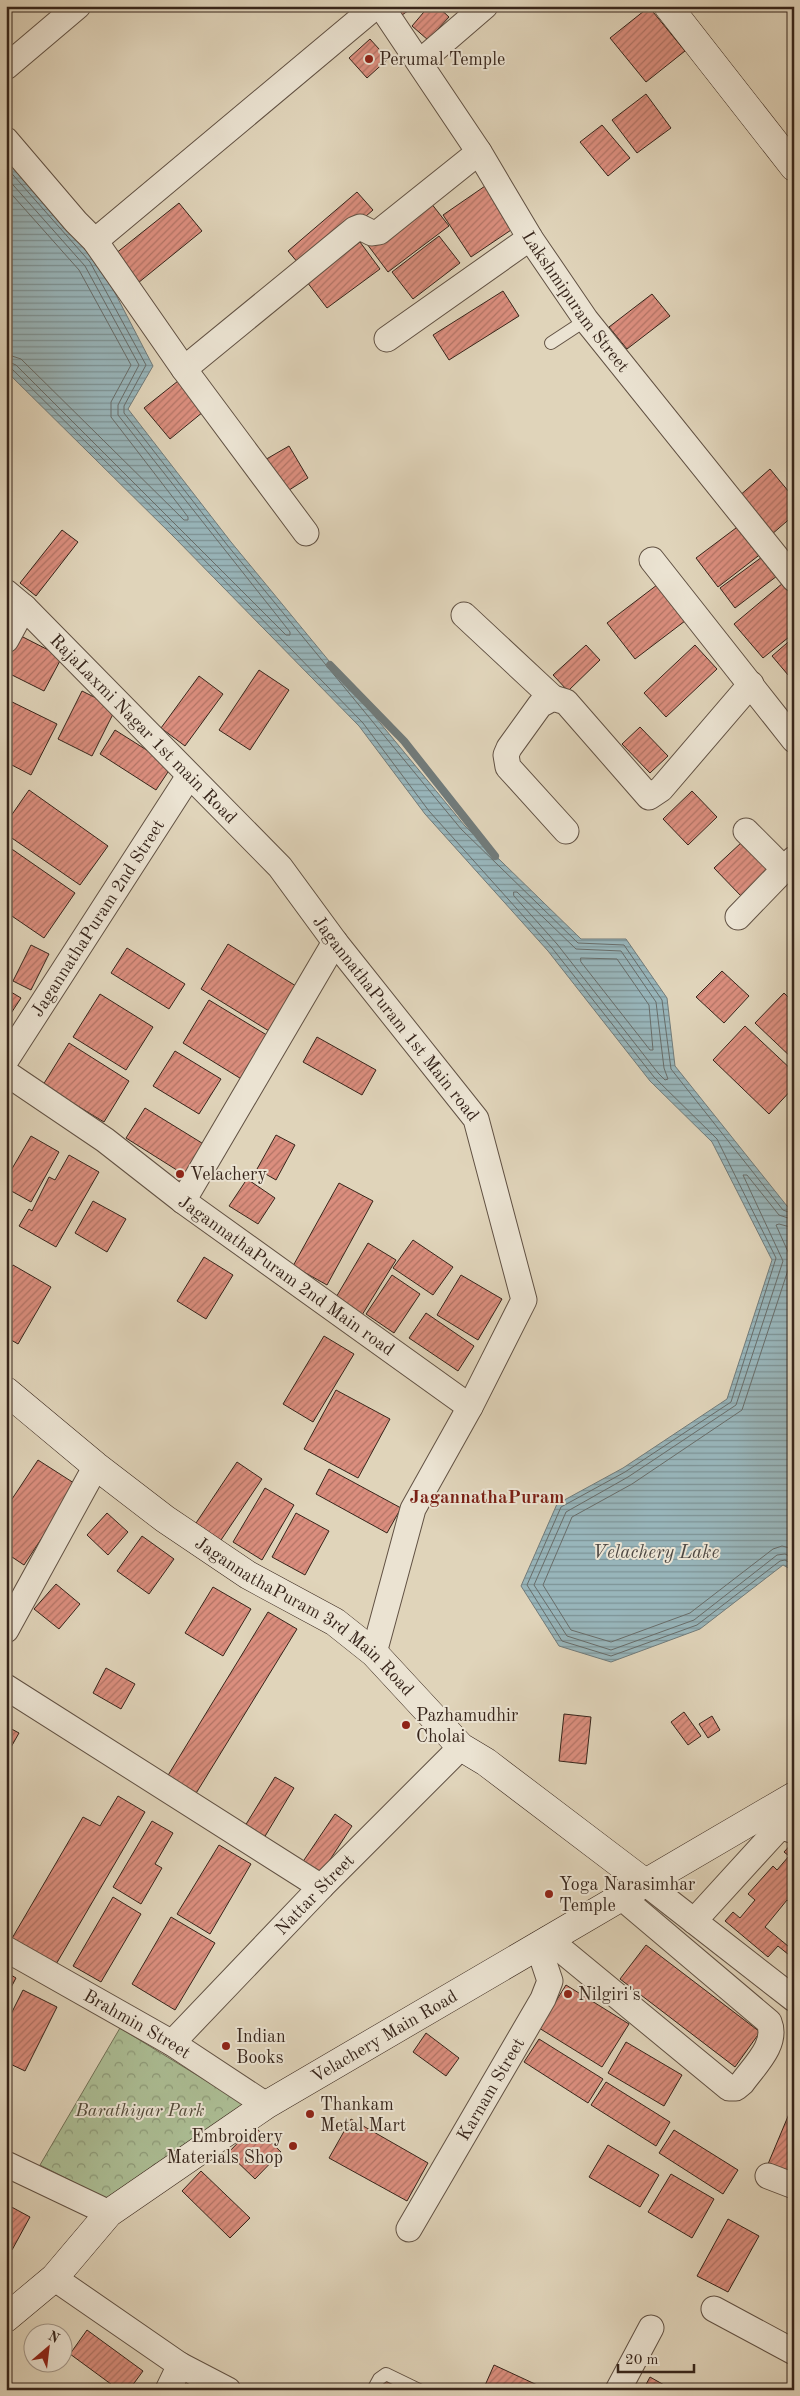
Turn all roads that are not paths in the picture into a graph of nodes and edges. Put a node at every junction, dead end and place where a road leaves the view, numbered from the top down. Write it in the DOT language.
graph roads {
  1 [pos="78,6"];
  2 [pos="376,6"];
  3 [pos="381,6"];
  4 [pos="485,6"];
  5 [pos="670,7"];
  6 [pos="420,62"];
  7 [pos="6,67"];
  8 [pos="6,140"];
  9 [pos="479,152"];
  10 [pos="794,167"];
  11 [pos="530,238"];
  12 [pos="95,241"];
  13 [pos="586,320"];
  14 [pos="387,339"];
  15 [pos="551,343"];
  16 [pos="184,369"];
  17 [pos="306,533"];
  18 [pos="652,560"];
  19 [pos="794,579"];
  20 [pos="15,599"];
  21 [pos="464,615"];
  22 [pos="6,640"];
  23 [pos="751,684"];
  24 [pos="553,698"];
  25 [pos="786,710"];
  26 [pos="794,740"];
  27 [pos="189,776"];
  28 [pos="746,831"];
  29 [pos="566,832"];
  30 [pos="789,864"];
  31 [pos="280,867"];
  32 [pos="738,917"];
  33 [pos="335,942"];
  34 [pos="6,1060"];
  35 [pos="6,1073"];
  36 [pos="183,1201"];
  37 [pos="6,1391"];
  38 [pos="470,1407"];
  39 [pos="96,1466"];
  40 [pos="6,1630"];
  41 [pos="374,1653"];
  42 [pos="6,1687"];
  43 [pos="461,1747"];
  44 [pos="794,1796"];
  45 [pos="794,1831"];
  46 [pos="644,1882"];
  47 [pos="321,1887"];
  48 [pos="620,1896"];
  49 [pos="694,1921"];
  50 [pos="543,1942"];
  51 [pos="6,1949"];
  52 [pos="794,2000"];
  53 [pos="172,2043"];
  54 [pos="266,2106"];
  55 [pos="6,2164"];
  56 [pos="768,2176"];
  57 [pos="794,2186"];
  58 [pos="109,2213"];
  59 [pos="409,2228"];
  60 [pos="54,2278"];
  61 [pos="714,2309"];
  62 [pos="6,2318"];
  63 [pos="651,2328"];
  64 [pos="794,2352"];
  65 [pos="180,2365"];
  66 [pos="168,2390"];
  67 [pos="228,2390"];
  68 [pos="373,2390"];
  69 [pos="419,2390"];
  70 [pos="618,2390"];
  1 -- 7 [label="street"];
  2 -- 12 [label="street"];
  3 -- 6 [label="street, Lakshmipuram Street"];
  4 -- 6 [label="street"];
  5 -- 10 [label="street"];
  6 -- 9 [label="street, Lakshmipuram Street"];
  8 -- 12 [label="street"];
  9 -- 11 [label="street, Lakshmipuram Street"];
  9 -- 16 [label="street"];
  11 -- 13 [label="street, Lakshmipuram Street"];
  11 -- 14 [label="street"];
  12 -- 16 [label="street"];
  13 -- 15 [label="lane"];
  13 -- 19 [label="street, Lakshmipuram Street"];
  16 -- 17 [label="street"];
  18 -- 23 [label="street"];
  20 -- 22 [label="street"];
  20 -- 27 [label="street, RajaLaxmi Nagar 1st main Road"];
  21 -- 24 [label="street"];
  23 -- 24 [label="street"];
  23 -- 25 [label="street"];
  24 -- 29 [label="street"];
  25 -- 26 [label="street"];
  27 -- 31 [label="street, RajaLaxmi Nagar 1st main Road"];
  27 -- 34 [label="street, JagannathaPuram 2nd Street"];
  28 -- 30 [label="street"];
  30 -- 32 [label="street"];
  31 -- 33 [label="street, JagannathaPuram 1st Main road"];
  33 -- 36 [label="street"];
  33 -- 38 [label="street, JagannathaPuram 1st Main road"];
  35 -- 36 [label="street, JagannathaPuram 2nd Main road"];
  36 -- 38 [label="street, JagannathaPuram 2nd Main road"];
  37 -- 39 [label="street, JagannathaPuram 3rd Main Road"];
  38 -- 41 [label="street, JagannathaPuram 1st Main road"];
  39 -- 40 [label="street"];
  39 -- 41 [label="street, JagannathaPuram 3rd Main Road"];
  41 -- 43 [label="street, JagannathaPuram 3rd Main Road"];
  42 -- 47 [label="street"];
  43 -- 46 [label="street, JagannathaPuram 3rd Main Road"];
  43 -- 47 [label="street, Nattar Street"];
  44 -- 46 [label="street, Velachery Main Road"];
  45 -- 49 [label="street"];
  46 -- 48 [label="street, Velachery Main Road"];
  46 -- 49 [label="street"];
  47 -- 53 [label="street, Nattar Street"];
  48 -- 50 [label="street, Velachery Main Road"];
  48 -- 50 [label="street"];
  49 -- 52 [label="street"];
  50 -- 54 [label="street, Velachery Main Road"];
  50 -- 59 [label="street, Karnam Street"];
  51 -- 53 [label="street, Brahmin Street"];
  53 -- 54 [label="street, Brahmin Street"];
  54 -- 58 [label="street, Velachery Main Road"];
  55 -- 58 [label="street"];
  56 -- 57 [label="street"];
  58 -- 60 [label="street, Velachery Main Road"];
  60 -- 62 [label="street, Velachery Main Road"];
  60 -- 65 [label="street"];
  61 -- 64 [label="street"];
  63 -- 70 [label="street"];
  65 -- 66 [label="street"];
  65 -- 67 [label="street"];
  68 -- 69 [label="lane"];
}
